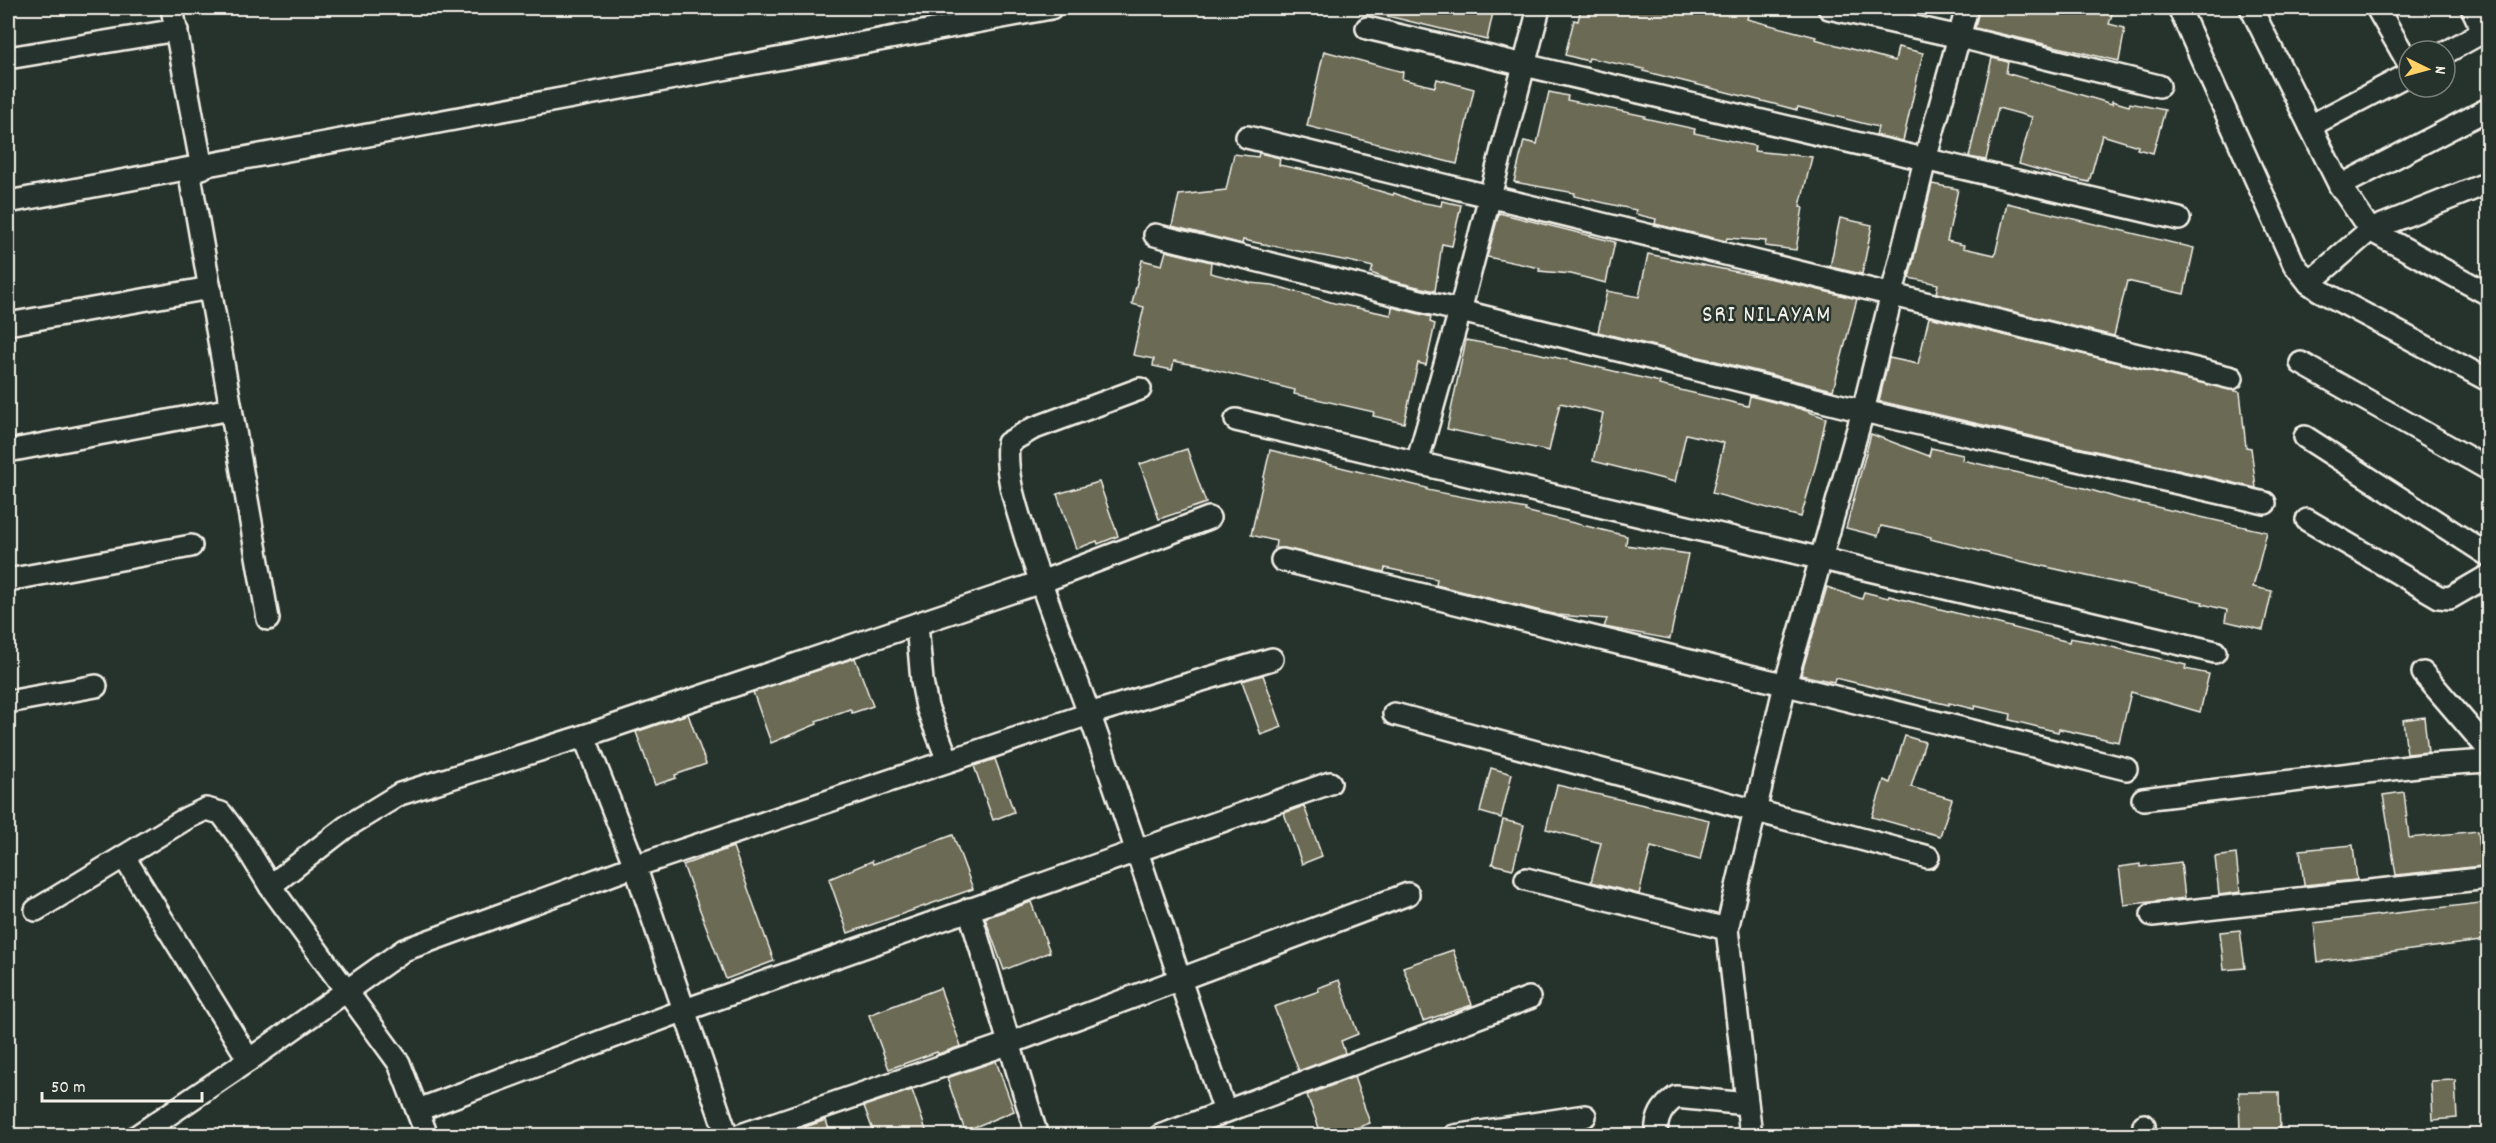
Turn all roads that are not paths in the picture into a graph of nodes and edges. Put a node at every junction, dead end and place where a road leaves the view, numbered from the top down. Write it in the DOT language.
graph roads {
  1 [pos="172,8"];
  2 [pos="1051,8"];
  3 [pos="1539,8"];
  4 [pos="1829,8"];
  5 [pos="1967,8"];
  6 [pos="2179,8"];
  7 [pos="2251,8"];
  8 [pos="2377,8"];
  9 [pos="2472,8"];
  10 [pos="1366,28"];
  11 [pos="177,30"];
  12 [pos="2486,30"];
  13 [pos="1960,37"];
  14 [pos="2397,43"];
  15 [pos="2457,46"];
  16 [pos="8,58"];
  17 [pos="1522,65"];
  18 [pos="2397,80"];
  19 [pos="2159,86"];
  20 [pos="2488,109"];
  21 [pos="2310,126"];
  22 [pos="1247,137"];
  23 [pos="1925,160"];
  24 [pos="195,169"];
  25 [pos="2488,183"];
  26 [pos="2340,186"];
  27 [pos="1489,196"];
  28 [pos="8,202"];
  29 [pos="2179,219"];
  30 [pos="2370,230"];
  31 [pos="1155,235"];
  32 [pos="2309,283"];
  33 [pos="210,288"];
  34 [pos="2488,294"];
  35 [pos="1891,295"];
  36 [pos="1460,311"];
  37 [pos="8,324"];
  38 [pos="2301,363"];
  39 [pos="2232,378"];
  40 [pos="2488,380"];
  41 [pos="1140,389"];
  42 [pos="231,409"];
  43 [pos="1863,411"];
  44 [pos="1236,420"];
  45 [pos="2305,437"];
  46 [pos="8,451"];
  47 [pos="1417,463"];
  48 [pos="2488,469"];
  49 [pos="2265,503"];
  50 [pos="1209,518"];
  51 [pos="2307,520"];
  52 [pos="191,546"];
  53 [pos="2488,555"];
  54 [pos="1822,559"];
  55 [pos="1282,560"];
  56 [pos="2488,576"];
  57 [pos="8,580"];
  58 [pos="1041,582"];
  59 [pos="268,618"];
  60 [pos="917,624"];
  61 [pos="2216,652"];
  62 [pos="1272,659"];
  63 [pos="2423,673"];
  64 [pos="1785,685"];
  65 [pos="96,686"];
  66 [pos="8,702"];
  67 [pos="1089,714"];
  68 [pos="1394,714"];
  69 [pos="584,736"];
  70 [pos="2488,749"];
  71 [pos="948,761"];
  72 [pos="2488,761"];
  73 [pos="2126,769"];
  74 [pos="1330,783"];
  75 [pos="2143,799"];
  76 [pos="1754,811"];
  77 [pos="1138,850"];
  78 [pos="124,857"];
  79 [pos="1928,857"];
  80 [pos="635,866"];
  81 [pos="2488,878"];
  82 [pos="1526,879"];
  83 [pos="270,886"];
  84 [pos="1408,894"];
  85 [pos="969,909"];
  86 [pos="36,910"];
  87 [pos="2152,915"];
  88 [pos="1727,929"];
  89 [pos="1178,979"];
  90 [pos="348,990"];
  91 [pos="1529,998"];
  92 [pos="685,1010"];
  93 [pos="1010,1043"];
  94 [pos="249,1060"];
  95 [pos="1747,1104"];
  96 [pos="418,1110"];
  97 [pos="1225,1112"];
  98 [pos="1585,1116"];
  99 [pos="1484,1134"];
  100 [pos="137,1136"];
  101 [pos="427,1136"];
  102 [pos="727,1136"];
  103 [pos="738,1136"];
  104 [pos="1037,1136"];
  105 [pos="1160,1136"];
  106 [pos="1454,1136"];
  107 [pos="1656,1136"];
  108 [pos="1751,1136"];
  1 -- 11 [label="street"];
  2 -- 24 [label="street"];
  3 -- 17 [label="street"];
  4 -- 13 [label="street"];
  5 -- 13 [label="street"];
  6 -- 32 [label="street"];
  7 -- 21 [label="street"];
  8 -- 14 [label="street"];
  9 -- 12 [label="street"];
  10 -- 17 [label="street"];
  11 -- 16 [label="street"];
  11 -- 24 [label="street"];
  12 -- 15 [label="street"];
  13 -- 19 [label="street"];
  13 -- 23 [label="street"];
  17 -- 23 [label="street"];
  17 -- 27 [label="street"];
  18 -- 21 [label="street"];
  20 -- 26 [label="street"];
  21 -- 26 [label="street"];
  22 -- 27 [label="street"];
  23 -- 29 [label="street"];
  23 -- 35 [label="street"];
  24 -- 28 [label="street"];
  24 -- 33 [label="street"];
  25 -- 30 [label="street"];
  26 -- 30 [label="street"];
  27 -- 35 [label="street"];
  27 -- 36 [label="street"];
  30 -- 32 [label="street"];
  30 -- 34 [label="street"];
  31 -- 36 [label="street"];
  32 -- 40 [label="street"];
  33 -- 37 [label="street"];
  33 -- 42 [label="street"];
  35 -- 39 [label="street"];
  35 -- 43 [label="street"];
  36 -- 43 [label="street"];
  36 -- 47 [label="street"];
  38 -- 48 [label="street"];
  41 -- 58 [label="street"];
  42 -- 46 [label="street"];
  42 -- 59 [label="street"];
  43 -- 49 [label="street"];
  43 -- 54 [label="street"];
  44 -- 47 [label="street"];
  45 -- 53 [label="street"];
  47 -- 54 [label="street"];
  50 -- 58 [label="street"];
  51 -- 56 [label="street"];
  52 -- 57 [label="street"];
  54 -- 61 [label="street"];
  54 -- 64 [label="street"];
  55 -- 64 [label="street"];
  58 -- 60 [label="street"];
  58 -- 67 [label="street"];
  60 -- 69 [label="street"];
  60 -- 71 [label="street"];
  62 -- 67 [label="street"];
  63 -- 70 [label="street"];
  64 -- 73 [label="street"];
  64 -- 76 [label="street"];
  65 -- 66 [label="street"];
  67 -- 71 [label="street"];
  67 -- 77 [label="street"];
  68 -- 76 [label="street"];
  69 -- 80 [label="street"];
  69 -- 83 [label="street"];
  71 -- 80 [label="street"];
  72 -- 75 [label="street"];
  74 -- 77 [label="street"];
  76 -- 79 [label="street"];
  76 -- 88 [label="street"];
  77 -- 85 [label="street"];
  77 -- 89 [label="street"];
  78 -- 83 [label="street"];
  78 -- 86 [label="street"];
  78 -- 94 [label="street"];
  80 -- 90 [label="street"];
  80 -- 92 [label="street"];
  81 -- 87 [label="street"];
  82 -- 88 [label="street"];
  83 -- 90 [label="street"];
  84 -- 89 [label="street"];
  85 -- 92 [label="street"];
  85 -- 93 [label="street"];
  88 -- 95 [label="street"];
  89 -- 93 [label="street"];
  89 -- 97 [label="street"];
  90 -- 94 [label="street"];
  90 -- 96 [label="street"];
  91 -- 97 [label="street"];
  92 -- 96 [label="street"];
  92 -- 102 [label="street"];
  93 -- 103 [label="street"];
  93 -- 104 [label="street"];
  94 -- 100 [label="street"];
  95 -- 107 [label="street"];
  95 -- 108 [label="street"];
  96 -- 101 [label="street"];
  97 -- 105 [label="street"];
  98 -- 99 [label="street"];
  99 -- 106 [label="street"];
}
